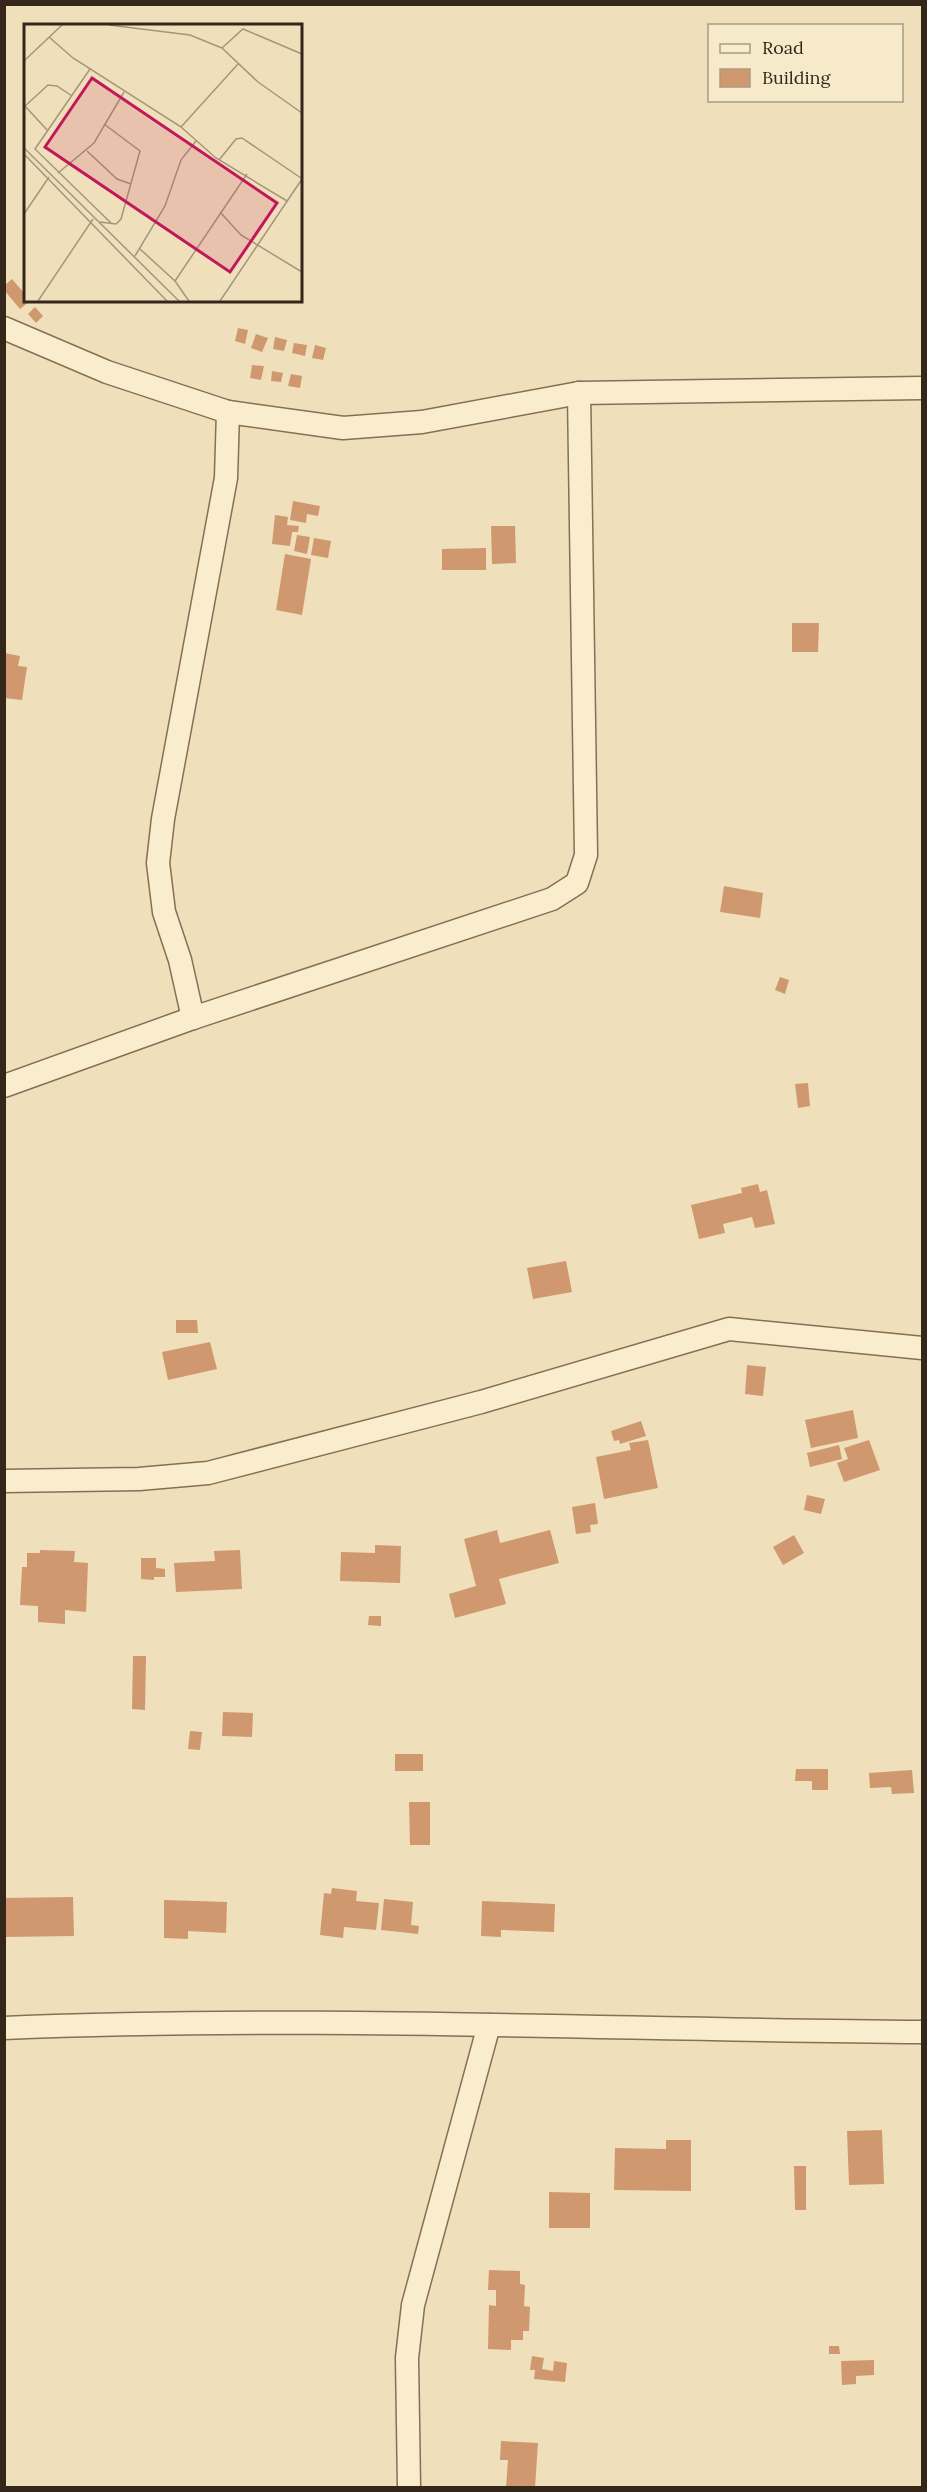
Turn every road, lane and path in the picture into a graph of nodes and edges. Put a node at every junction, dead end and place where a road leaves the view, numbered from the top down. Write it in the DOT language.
graph roads {
  1 [pos="4,328"];
  2 [pos="922,388"];
  3 [pos="579,393"];
  4 [pos="228,411"];
  5 [pos="193,1018"];
  6 [pos="4,1086"];
  7 [pos="922,1348"];
  8 [pos="4,1481"];
  9 [pos="489,2025"];
  10 [pos="4,2028"];
  11 [pos="922,2032"];
  12 [pos="409,2487"];
  1 -- 4 [label="street"];
  2 -- 3 [label="street"];
  3 -- 4 [label="street"];
  3 -- 5 [label="street"];
  4 -- 5 [label="street"];
  5 -- 6 [label="street"];
  7 -- 8 [label="street"];
  9 -- 10 [label="street"];
  9 -- 11 [label="street"];
  9 -- 12 [label="street"];
}
